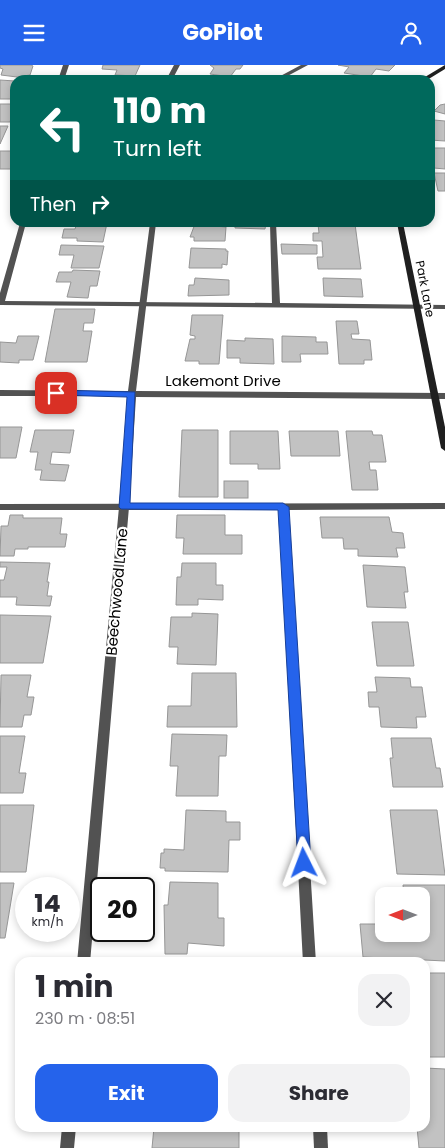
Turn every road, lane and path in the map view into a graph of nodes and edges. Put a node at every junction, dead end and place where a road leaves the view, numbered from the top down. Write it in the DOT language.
graph roads {
  1 [pos="305,65"];
  2 [pos="445,67"];
  3 [pos="286,75"];
  4 [pos="431,75"];
  5 [pos="22,227"];
  6 [pos="153,227"];
  7 [pos="273,227"];
  8 [pos="401,227"];
  9 [pos="0,303"];
  10 [pos="144,304"];
  11 [pos="276,305"];
  12 [pos="417,306"];
  13 [pos="445,307"];
  14 [pos="0,393"];
  15 [pos="132,394"];
  16 [pos="434,396"];
  17 [pos="445,396"];
  18 [pos="445,448"];
  19 [pos="445,506"];
  20 [pos="0,507"];
  21 [pos="124,507"];
  22 [pos="283,507"];
  23 [pos="84,957"];
  24 [pos="310,957"];
  25 [pos="69,1132"];
  26 [pos="320,1132"];
  27 [pos="67,1148"];
  28 [pos="322,1148"];
  1 -- 3 [label="street"];
  2 -- 4 [label="street"];
  5 -- 9 [label="street"];
  6 -- 10 [label="street, Beechwood Lane"];
  7 -- 11 [label="street"];
  8 -- 12 [label="street, Park Lane"];
  9 -- 10 [label="street"];
  10 -- 11 [label="street"];
  10 -- 15 [label="street, Beechwood Lane"];
  11 -- 12 [label="street"];
  12 -- 13 [label="street"];
  12 -- 16 [label="street, Park Lane"];
  14 -- 15 [label="street, Lakemont Drive"];
  15 -- 16 [label="street, Lakemont Drive"];
  15 -- 21 [label="street, Beechwood Lane"];
  16 -- 17 [label="street, Lakemont Drive"];
  16 -- 18 [label="street, Park Lane"];
  19 -- 22 [label="street"];
  20 -- 21 [label="street"];
  21 -- 22 [label="street"];
  21 -- 23 [label="street, Beechwood Lane"];
  22 -- 24 [label="street"];
  25 -- 27 [label="street"];
  26 -- 28 [label="street"];
}
